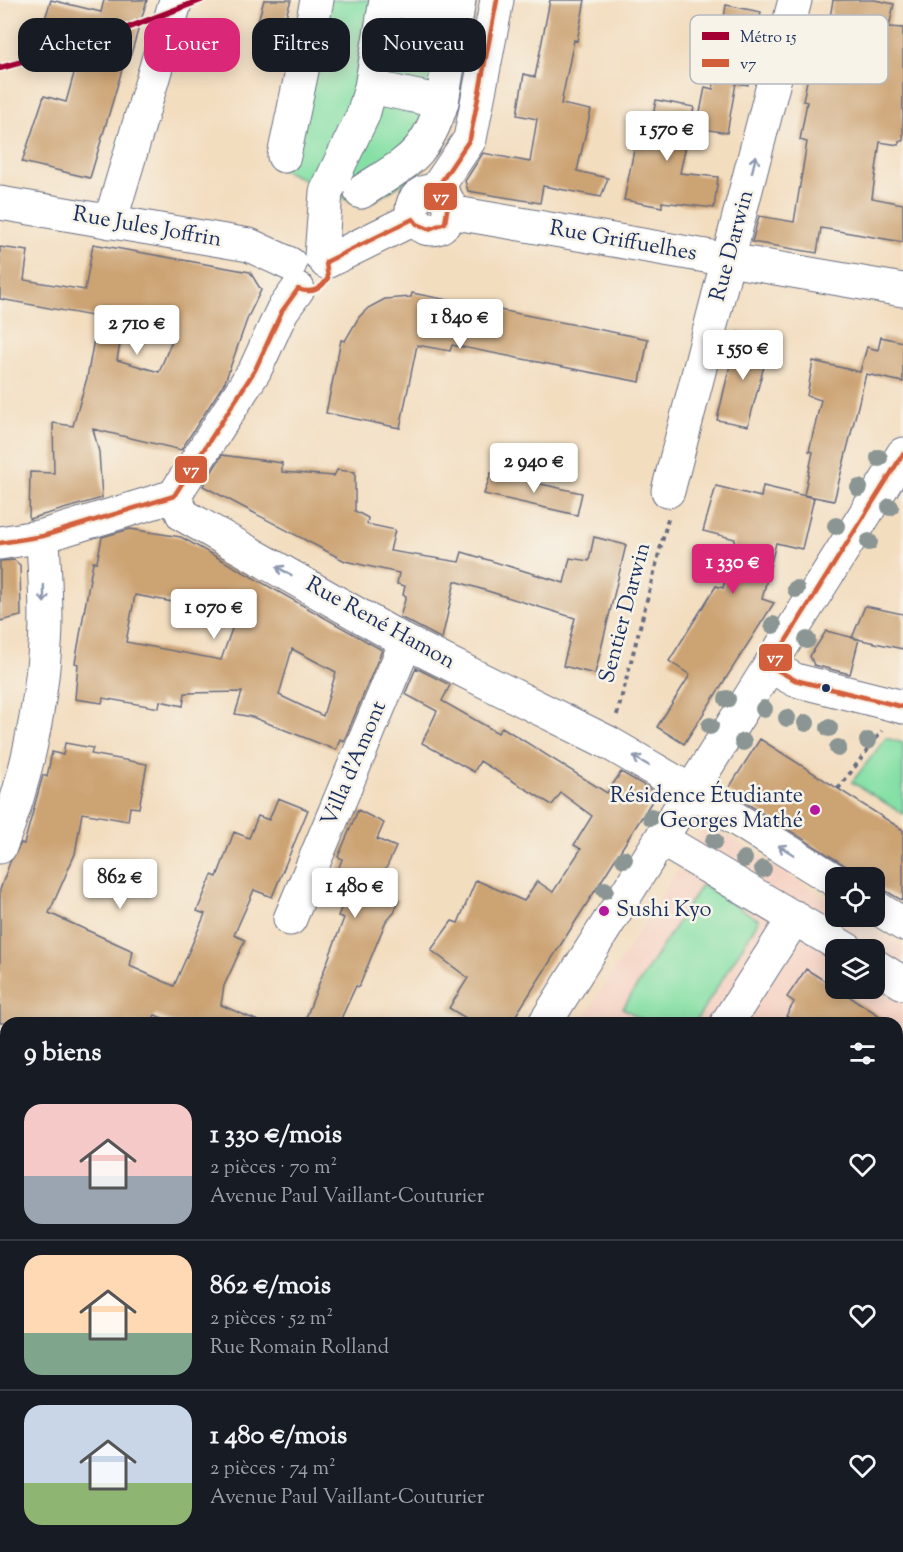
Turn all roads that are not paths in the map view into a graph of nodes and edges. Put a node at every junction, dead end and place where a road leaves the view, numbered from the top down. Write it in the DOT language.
graph roads {
  1 [pos="176,0"];
  2 [pos="317,0"];
  3 [pos="386,0"];
  4 [pos="394,0"];
  5 [pos="497,0"];
  6 [pos="795,0"];
  7 [pos="458,7"];
  8 [pos="791,15"];
  9 [pos="774,84"];
  10 [pos="371,87"];
  11 [pos="442,102"];
  12 [pos="284,156"];
  13 [pos="361,192"];
  14 [pos="442,202"];
  15 [pos="0,203"];
  16 [pos="110,222"];
  17 [pos="729,261"];
  18 [pos="309,268"];
  19 [pos="903,290"];
  20 [pos="903,454"];
  21 [pos="668,491"];
  22 [pos="174,496"];
  23 [pos="43,536"];
  24 [pos="0,543"];
  25 [pos="406,642"];
  26 [pos="770,666"];
  27 [pos="901,706"];
  28 [pos="691,791"];
  29 [pos="661,839"];
  30 [pos="0,847"];
  31 [pos="825,874"];
  32 [pos="885,913"];
  33 [pos="795,917"];
  34 [pos="290,919"];
  35 [pos="903,924"];
  36 [pos="830,939"];
  37 [pos="885,972"];
  38 [pos="903,983"];
  39 [pos="549,1017"];
  40 [pos="731,1017"];
  1 -- 16 [label="street"];
  2 -- 12 [label="street"];
  3 -- 10 [label="street"];
  4 -- 7 [label="street"];
  5 -- 14 [label="street"];
  8 -- 6 [label="street, Rue Darwin, one-way"];
  7 -- 11 [label="street"];
  17 -- 9 [label="street, Rue Darwin, one-way"];
  10 -- 11 [label="street"];
  10 -- 18 [label="street"];
  11 -- 13 [label="street"];
  14 -- 17 [label="street, Rue Griffuelhes"];
  14 -- 18 [label="street"];
  15 -- 16 [label="street, Rue Jules Joffrin"];
  16 -- 18 [label="street, Rue Jules Joffrin"];
  17 -- 19 [label="street, Rue Griffuelhes"];
  17 -- 21 [label="street, Rue Darwin"];
  18 -- 22 [label="street"];
  20 -- 26 [label="street"];
  22 -- 23 [label="street"];
  25 -- 22 [label="street, Rue René Hamon, one-way"];
  23 -- 24 [label="street"];
  23 -- 30 [label="street, one-way"];
  28 -- 25 [label="street, Rue René Hamon, one-way"];
  25 -- 34 [label="street, Villa d'Amont"];
  26 -- 27 [label="street"];
  26 -- 28 [label="street"];
  28 -- 29 [label="street"];
  31 -- 28 [label="street, Rue René Hamon, one-way"];
  29 -- 33 [label="street"];
  29 -- 39 [label="street"];
  32 -- 35 [label="street"];
  33 -- 36 [label="street"];
  33 -- 40 [label="street"];
  37 -- 38 [label="street"];
}
